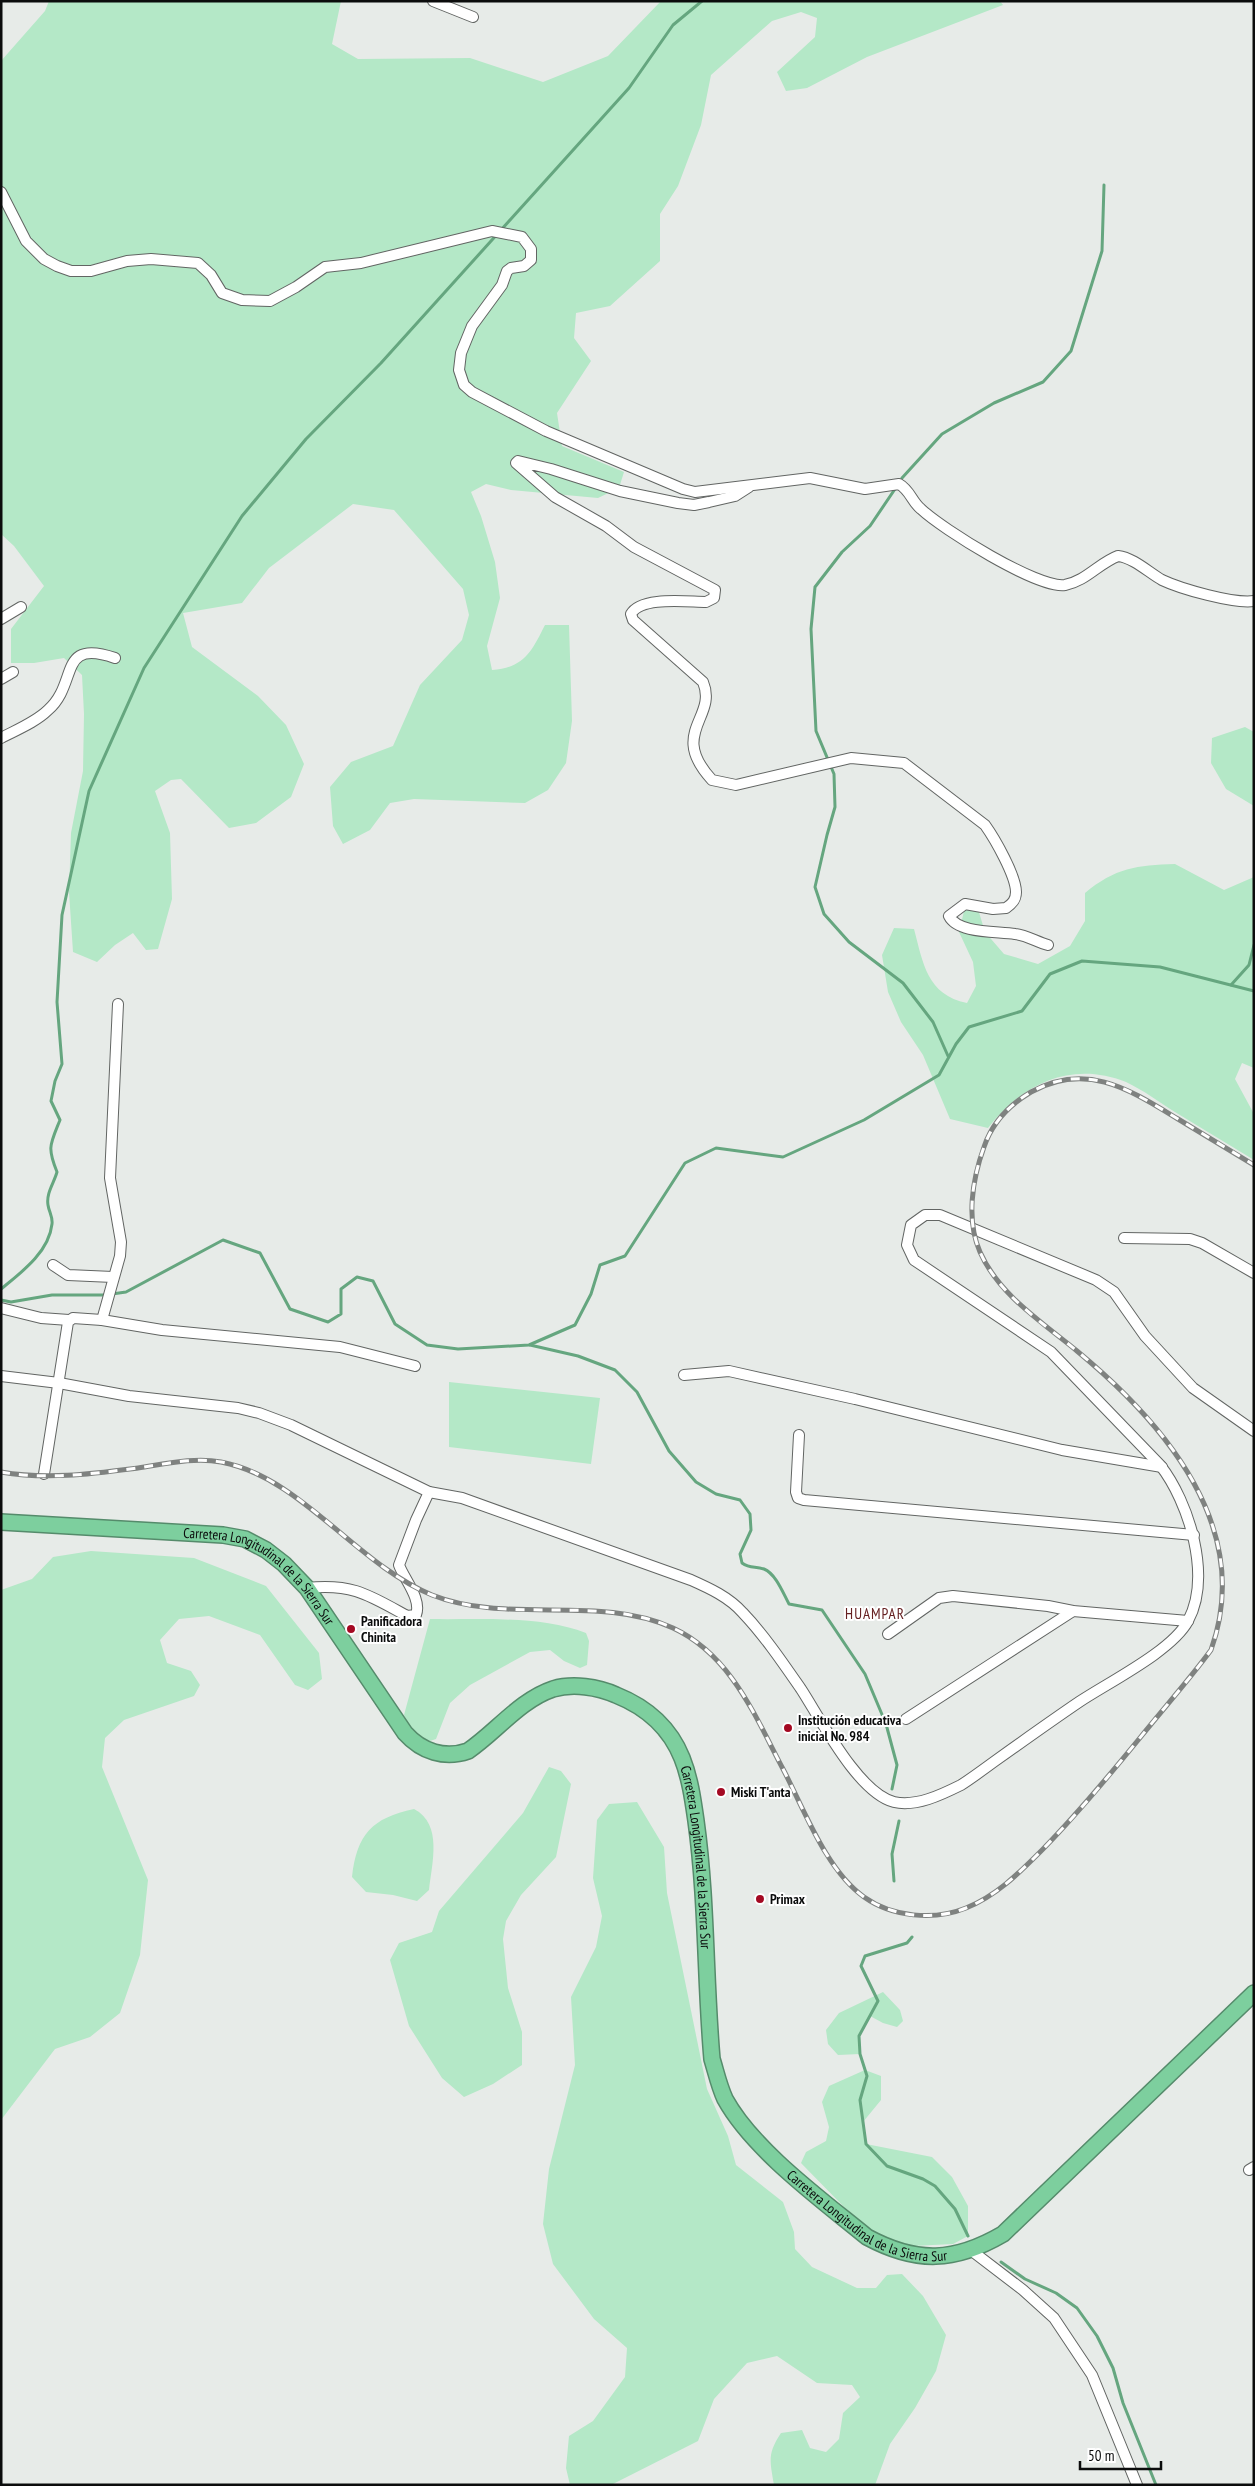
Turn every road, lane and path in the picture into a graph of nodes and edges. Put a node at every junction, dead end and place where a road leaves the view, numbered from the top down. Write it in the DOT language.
graph roads {
  1 [pos="433,1"];
  2 [pos="473,17"];
  3 [pos="1,192"];
  4 [pos="751,486"];
  5 [pos="1254,601"];
  6 [pos="21,607"];
  7 [pos="1,619"];
  8 [pos="115,658"];
  9 [pos="13,672"];
  10 [pos="1,679"];
  11 [pos="1,738"];
  12 [pos="1048,946"];
  13 [pos="118,1004"];
  14 [pos="1124,1238"];
  15 [pos="53,1265"];
  16 [pos="1254,1273"];
  17 [pos="112,1280"];
  18 [pos="1,1308"];
  19 [pos="69,1320"];
  20 [pos="102,1320"];
  21 [pos="415,1366"];
  22 [pos="684,1375"];
  23 [pos="1,1376"];
  24 [pos="59,1383"];
  25 [pos="1254,1432"];
  26 [pos="799,1435"];
  27 [pos="1162,1467"];
  28 [pos="44,1474"];
  29 [pos="429,1492"];
  30 [pos="1,1522"];
  31 [pos="1194,1535"];
  32 [pos="307,1588"];
  33 [pos="1073,1611"];
  34 [pos="1188,1621"];
  35 [pos="888,1634"];
  36 [pos="906,1719"];
  37 [pos="1254,1993"];
  38 [pos="972,2251"];
  39 [pos="1136,2485"];
  1 -- 2 [label="street"];
  3 -- 4 [label="street"];
  4 -- 5 [label="street"];
  4 -- 12 [label="street"];
  6 -- 7 [label="street"];
  8 -- 11 [label="street"];
  9 -- 10 [label="street"];
  13 -- 17 [label="street"];
  14 -- 16 [label="street"];
  15 -- 17 [label="street"];
  17 -- 20 [label="street"];
  18 -- 19 [label="street"];
  19 -- 20 [label="street"];
  19 -- 24 [label="street"];
  20 -- 21 [label="street"];
  22 -- 27 [label="street"];
  23 -- 24 [label="street"];
  24 -- 28 [label="street"];
  24 -- 29 [label="street"];
  25 -- 27 [label="street"];
  26 -- 31 [label="street"];
  27 -- 31 [label="street"];
  29 -- 32 [label="street"];
  29 -- 34 [label="street"];
  30 -- 32 [label="highway, Carretera Longitudinal de la Sierra Sur"];
  31 -- 34 [label="street"];
  32 -- 38 [label="highway, Carretera Longitudinal de la Sierra Sur"];
  33 -- 34 [label="street"];
  33 -- 35 [label="street"];
  33 -- 36 [label="street"];
  37 -- 38 [label="highway, Carretera Longitudinal de la Sierra Sur"];
  38 -- 39 [label="street"];
}
